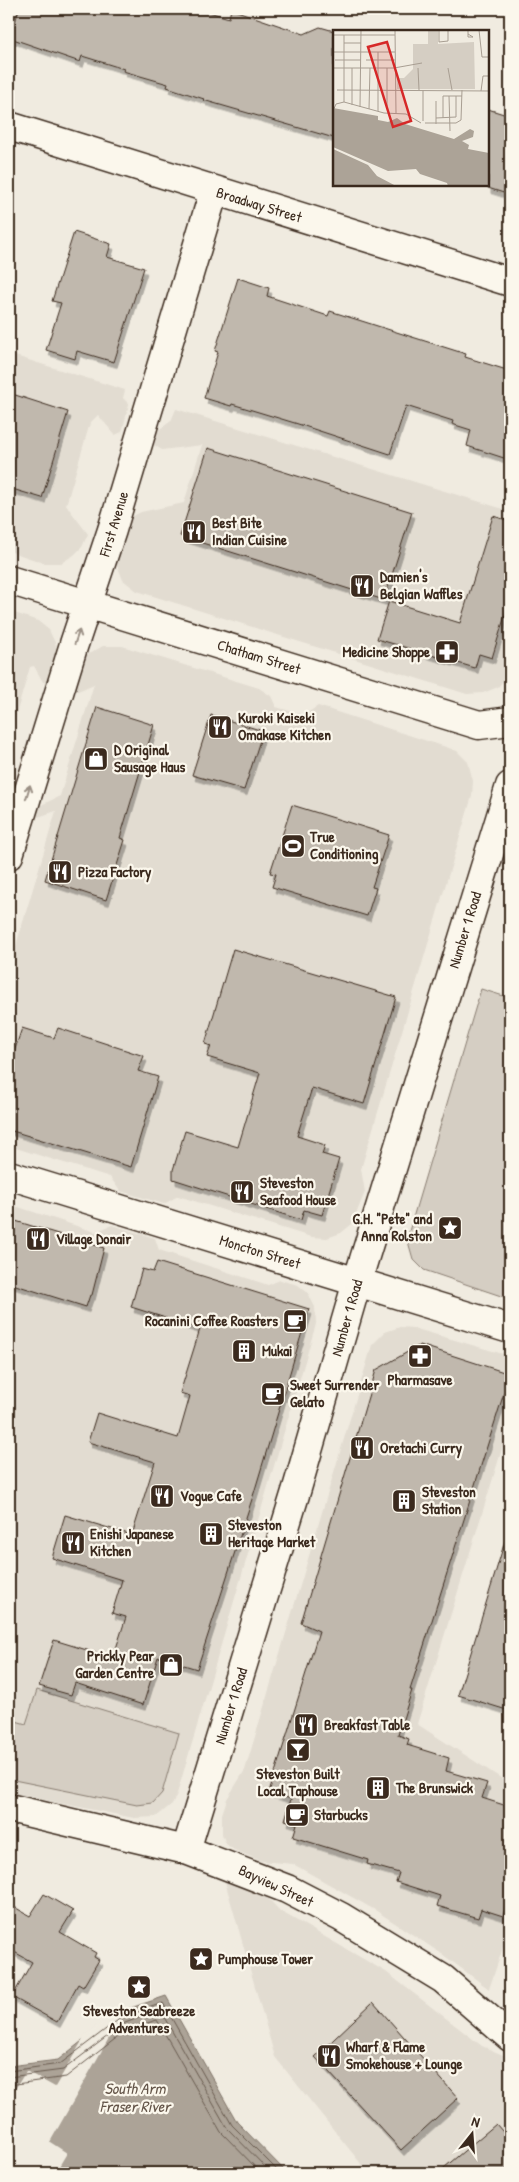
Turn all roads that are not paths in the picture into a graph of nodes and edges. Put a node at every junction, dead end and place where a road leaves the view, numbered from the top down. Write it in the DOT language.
graph roads {
  1 [pos="9,126"];
  2 [pos="214,191"];
  3 [pos="510,282"];
  4 [pos="9,580"];
  5 [pos="88,604"];
  6 [pos="510,721"];
  7 [pos="510,786"];
  8 [pos="9,855"];
  9 [pos="9,1175"];
  10 [pos="358,1282"];
  11 [pos="510,1329"];
  12 [pos="9,1808"];
  13 [pos="186,1850"];
  14 [pos="510,2037"];
  1 -- 2 [label="street, Broadway Street"];
  2 -- 3 [label="street, Broadway Street"];
  2 -- 5 [label="street, First Avenue"];
  4 -- 5 [label="street, Chatham Street"];
  5 -- 6 [label="street, Chatham Street"];
  8 -- 5 [label="street, First Avenue, one-way"];
  7 -- 10 [label="street, Number 1 Road"];
  9 -- 10 [label="street, Moncton Street"];
  10 -- 11 [label="street, Moncton Street"];
  10 -- 13 [label="street, Number 1 Road"];
  12 -- 13 [label="street, Bayview Street"];
  13 -- 14 [label="street, Bayview Street"];
}
